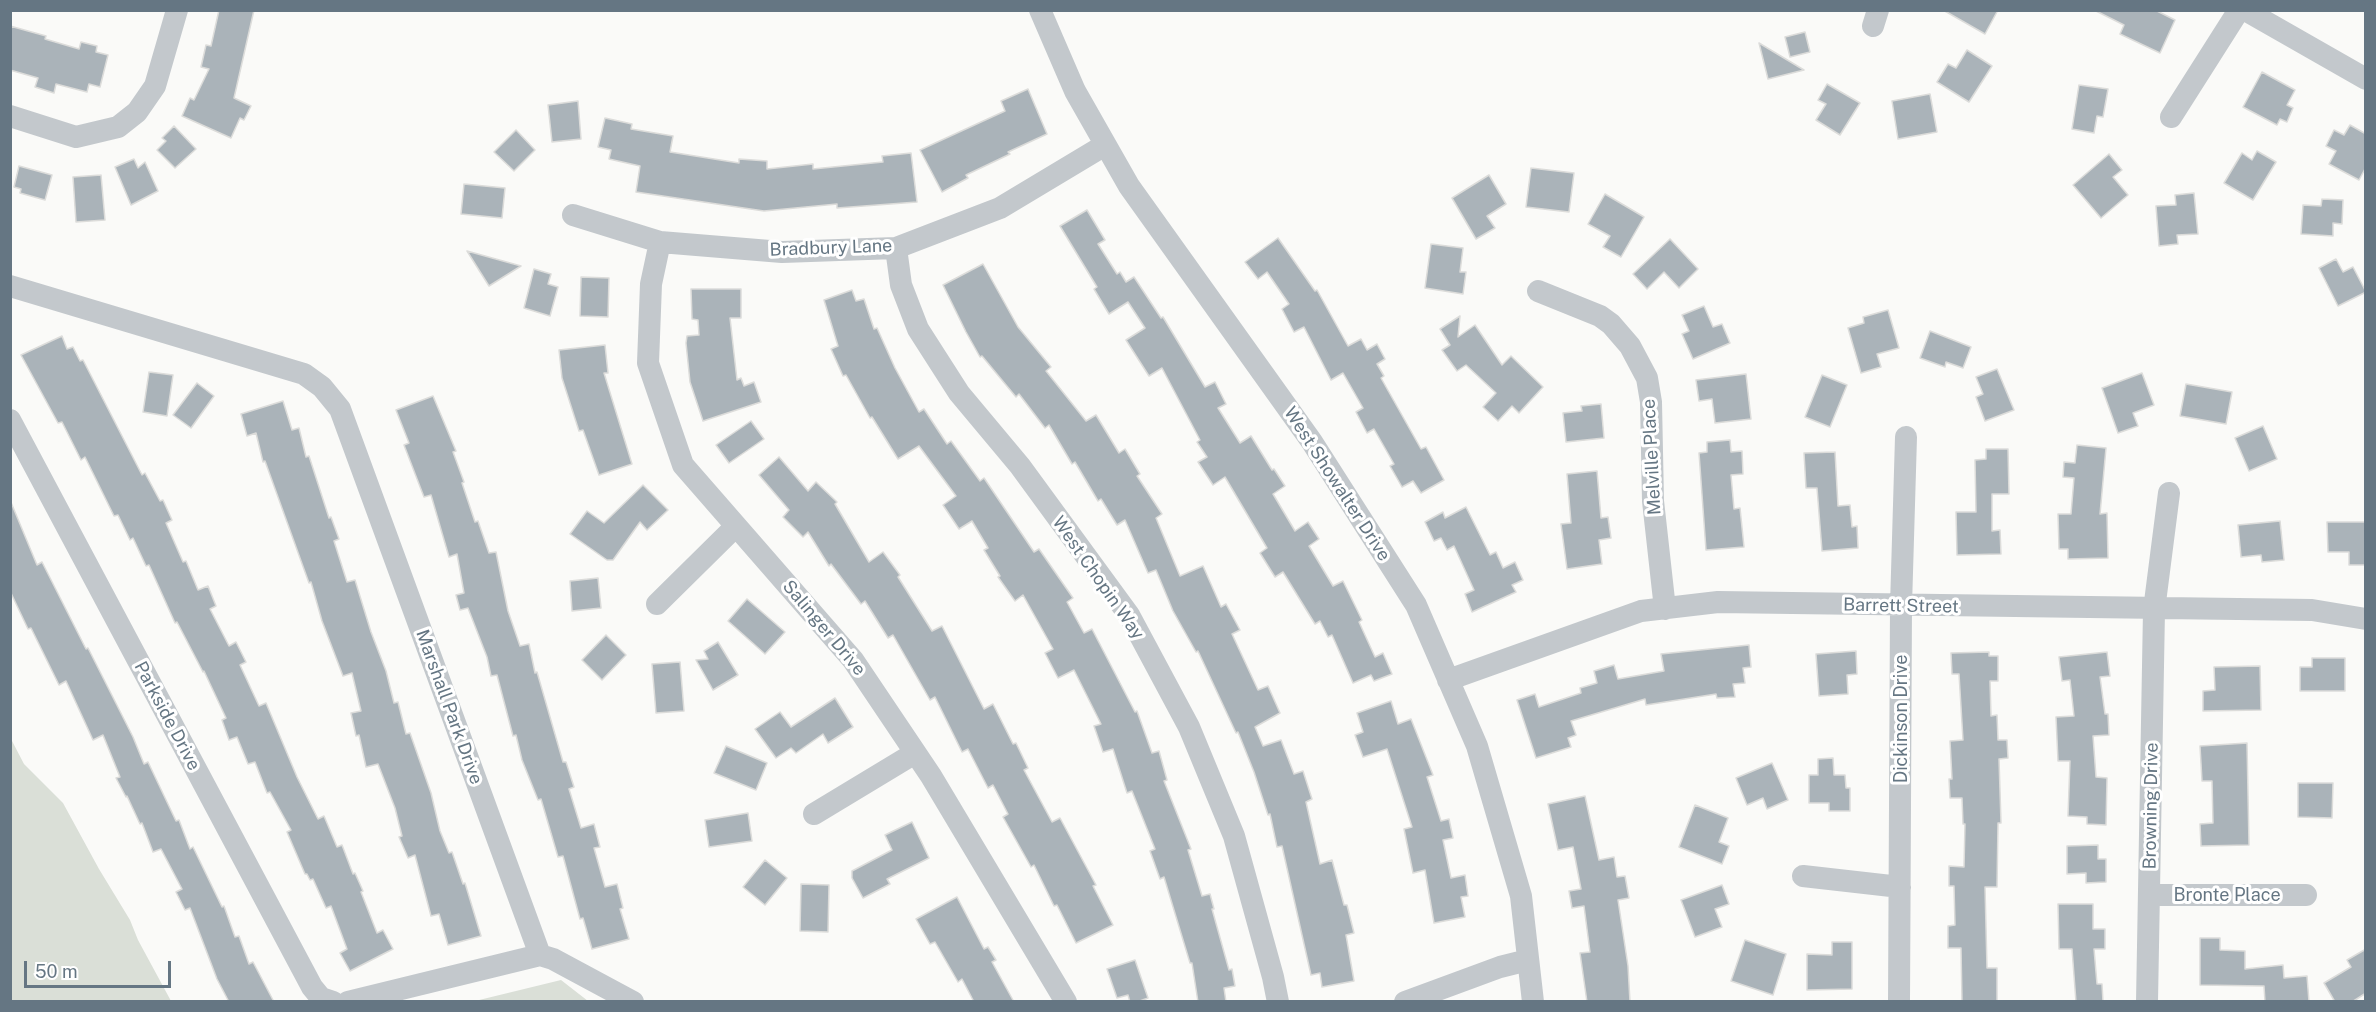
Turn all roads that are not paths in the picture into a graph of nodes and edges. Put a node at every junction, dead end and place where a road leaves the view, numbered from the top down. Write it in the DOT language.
graph roads {
  1 [pos="177,10"];
  2 [pos="1040,10"];
  3 [pos="2239,10"];
  4 [pos="2246,10"];
  5 [pos="2366,79"];
  6 [pos="10,116"];
  7 [pos="2171,117"];
  8 [pos="1105,146"];
  9 [pos="573,215"];
  10 [pos="660,242"];
  11 [pos="896,248"];
  12 [pos="10,286"];
  13 [pos="1538,291"];
  14 [pos="10,420"];
  15 [pos="1905,437"];
  16 [pos="2169,493"];
  17 [pos="736,526"];
  18 [pos="657,604"];
  19 [pos="1901,606"];
  20 [pos="1665,609"];
  21 [pos="2154,610"];
  22 [pos="2366,619"];
  23 [pos="1448,680"];
  24 [pos="915,753"];
  25 [pos="814,814"];
  26 [pos="1803,876"];
  27 [pos="1900,887"];
  28 [pos="2149,895"];
  29 [pos="2306,895"];
  30 [pos="540,955"];
  31 [pos="1528,960"];
  32 [pos="333,1002"];
  33 [pos="348,1002"];
  34 [pos="633,1002"];
  35 [pos="1066,1002"];
  36 [pos="1278,1002"];
  37 [pos="1405,1002"];
  38 [pos="1533,1002"];
  39 [pos="1899,1002"];
  40 [pos="2147,1002"];
  1 -- 6 [label="street"];
  2 -- 8 [label="street, West Showalter Drive"];
  3 -- 7 [label="street"];
  4 -- 5 [label="street"];
  8 -- 11 [label="street, Bradbury Lane"];
  8 -- 23 [label="street, West Showalter Drive"];
  9 -- 10 [label="street, Bradbury Lane"];
  10 -- 11 [label="street, Bradbury Lane"];
  10 -- 17 [label="street, Salinger Drive"];
  11 -- 36 [label="street, West Chopin Way"];
  12 -- 30 [label="street, Marshall Park Drive"];
  13 -- 20 [label="street, Melville Place"];
  14 -- 32 [label="street, Parkside Drive"];
  15 -- 19 [label="street, Dickinson Drive"];
  16 -- 21 [label="street, Browning Drive"];
  17 -- 18 [label="street"];
  17 -- 24 [label="street, Salinger Drive"];
  19 -- 20 [label="street, Barrett Street"];
  19 -- 21 [label="street, Barrett Street"];
  19 -- 27 [label="street, Dickinson Drive"];
  20 -- 23 [label="street, Barrett Street"];
  21 -- 22 [label="street, Barrett Street"];
  21 -- 28 [label="street, Browning Drive"];
  23 -- 31 [label="street, West Showalter Drive"];
  24 -- 25 [label="street"];
  24 -- 35 [label="street, Salinger Drive"];
  26 -- 27 [label="street"];
  27 -- 39 [label="street, Dickinson Drive"];
  28 -- 29 [label="street, Bronte Place"];
  28 -- 40 [label="street, Browning Drive"];
  30 -- 33 [label="street"];
  30 -- 34 [label="street"];
  31 -- 37 [label="street"];
  31 -- 38 [label="street, West Showalter Drive"];
}
